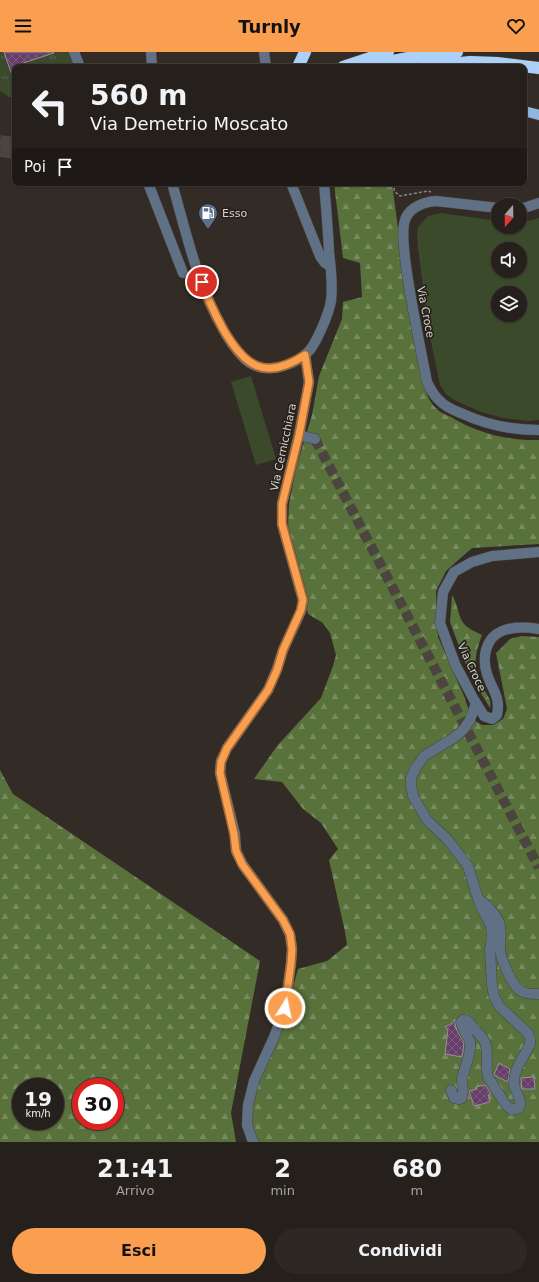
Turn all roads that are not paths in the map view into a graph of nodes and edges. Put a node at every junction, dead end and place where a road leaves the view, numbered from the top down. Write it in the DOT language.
graph roads {
  1 [pos="74,52"];
  2 [pos="151,52"];
  3 [pos="264,52"];
  4 [pos="305,52"];
  5 [pos="388,52"];
  6 [pos="456,52"];
  7 [pos="79,64"];
  8 [pos="152,64"];
  9 [pos="266,64"];
  10 [pos="299,64"];
  11 [pos="352,64"];
  12 [pos="378,64"];
  13 [pos="451,64"];
  14 [pos="505,64"];
  15 [pos="527,67"];
  16 [pos="539,68"];
  17 [pos="527,74"];
  18 [pos="539,75"];
  19 [pos="527,112"];
  20 [pos="539,115"];
  21 [pos="149,186"];
  22 [pos="173,186"];
  23 [pos="292,186"];
  24 [pos="324,186"];
  25 [pos="539,203"];
  26 [pos="491,207"];
  27 [pos="527,207"];
  28 [pos="330,266"];
  29 [pos="184,273"];
  30 [pos="305,355"];
  31 [pos="539,430"];
  32 [pos="299,435"];
  33 [pos="315,439"];
  34 [pos="539,552"];
  35 [pos="539,629"];
  36 [pos="476,703"];
  37 [pos="477,898"];
  38 [pos="539,994"];
  39 [pos="451,1090"];
  40 [pos="253,1142"];
  1 -- 7 [label="street"];
  2 -- 8 [label="street"];
  3 -- 9 [label="street"];
  4 -- 10 [label="highway"];
  5 -- 11 [label="highway"];
  6 -- 12 [label="highway"];
  13 -- 14 [label="highway"];
  15 -- 16 [label="highway"];
  17 -- 18 [label="highway"];
  19 -- 20 [label="main road"];
  21 -- 29 [label="street"];
  22 -- 30 [label="street"];
  23 -- 28 [label="street"];
  24 -- 28 [label="street"];
  25 -- 27 [label="street"];
  26 -- 31 [label="street, Via Croce"];
  28 -- 30 [label="street"];
  30 -- 32 [label="street, Via Cernicchiara"];
  32 -- 33 [label="street"];
  32 -- 40 [label="street, Via Cernicchiara"];
  34 -- 36 [label="street, Via Croce"];
  35 -- 36 [label="street, Via Croce"];
  36 -- 37 [label="street"];
  37 -- 38 [label="street"];
  37 -- 39 [label="street"];
}
